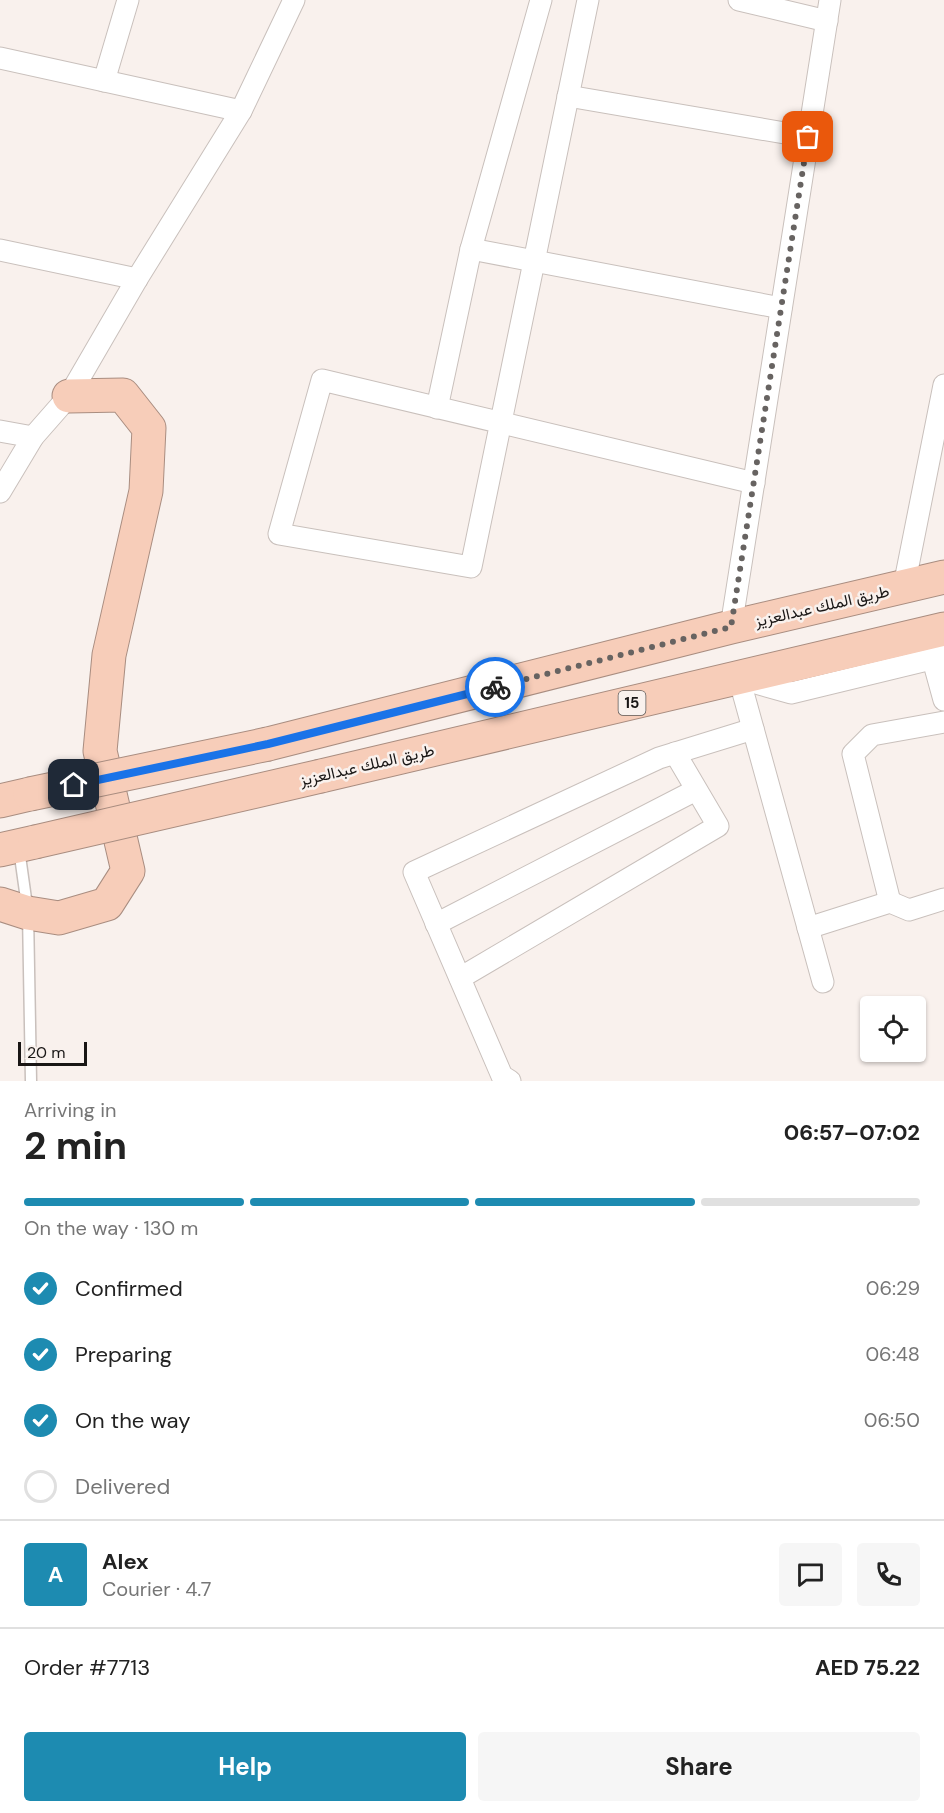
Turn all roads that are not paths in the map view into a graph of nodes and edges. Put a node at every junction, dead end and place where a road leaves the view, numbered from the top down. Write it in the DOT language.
graph roads {
  1 [pos="128,0"];
  2 [pos="294,0"];
  3 [pos="541,0"];
  4 [pos="588,0"];
  5 [pos="739,0"];
  6 [pos="828,10"];
  7 [pos="0,58"];
  8 [pos="104,81"];
  9 [pos="568,96"];
  10 [pos="241,111"];
  11 [pos="808,137"];
  12 [pos="471,249"];
  13 [pos="0,250"];
  14 [pos="534,261"];
  15 [pos="137,279"];
  16 [pos="782,308"];
  17 [pos="944,385"];
  18 [pos="69,396"];
  19 [pos="437,408"];
  20 [pos="501,423"];
  21 [pos="0,431"];
  22 [pos="33,437"];
  23 [pos="754,483"];
  24 [pos="0,492"];
  25 [pos="944,577"];
  26 [pos="904,586"];
  27 [pos="731,627"];
  28 [pos="944,629"];
  29 [pos="938,658"];
  30 [pos="739,678"];
  31 [pos="944,700"];
  32 [pos="944,722"];
  33 [pos="753,729"];
  34 [pos="675,753"];
  35 [pos="696,789"];
  36 [pos="15,797"];
  37 [pos="18,846"];
  38 [pos="944,899"];
  39 [pos="890,902"];
  40 [pos="14,908"];
  41 [pos="436,924"];
  42 [pos="808,928"];
  43 [pos="460,978"];
  44 [pos="824,982"];
  45 [pos="31,1081"];
  46 [pos="510,1081"];
  1 -- 8 [label="street"];
  2 -- 10 [label="street"];
  3 -- 12 [label="street"];
  4 -- 9 [label="street"];
  5 -- 6 [label="street"];
  6 -- 11 [label="street"];
  7 -- 8 [label="street"];
  8 -- 10 [label="street"];
  9 -- 11 [label="street"];
  9 -- 14 [label="street"];
  10 -- 15 [label="street"];
  11 -- 16 [label="street"];
  12 -- 14 [label="street"];
  12 -- 19 [label="street"];
  13 -- 15 [label="street"];
  14 -- 16 [label="street"];
  14 -- 20 [label="street"];
  15 -- 18 [label="street"];
  16 -- 23 [label="street"];
  17 -- 26 [label="street"];
  18 -- 22 [label="street"];
  18 -- 40 [label="highway"];
  19 -- 20 [label="street"];
  19 -- 20 [label="street"];
  20 -- 23 [label="street"];
  21 -- 22 [label="street"];
  22 -- 24 [label="street"];
  23 -- 27 [label="street"];
  25 -- 26 [label="highway, طريق الملك عبدالعزيز"];
  26 -- 27 [label="highway, طريق الملك عبدالعزيز"];
  27 -- 36 [label="highway, طريق الملك عبدالعزيز, bridge"];
  28 -- 30 [label="highway, طريق الملك عبدالعزيز / 15"];
  29 -- 30 [label="street"];
  29 -- 31 [label="street"];
  30 -- 33 [label="street"];
  30 -- 37 [label="highway, طريق الملك عبدالعزيز / 15, bridge"];
  32 -- 39 [label="street"];
  33 -- 34 [label="street"];
  33 -- 42 [label="street"];
  34 -- 35 [label="street"];
  34 -- 41 [label="street"];
  35 -- 41 [label="street"];
  35 -- 43 [label="street"];
  37 -- 40 [label="lane"];
  38 -- 39 [label="street"];
  39 -- 42 [label="street"];
  40 -- 45 [label="lane"];
  41 -- 43 [label="street"];
  42 -- 44 [label="street"];
  43 -- 46 [label="street"];
}
